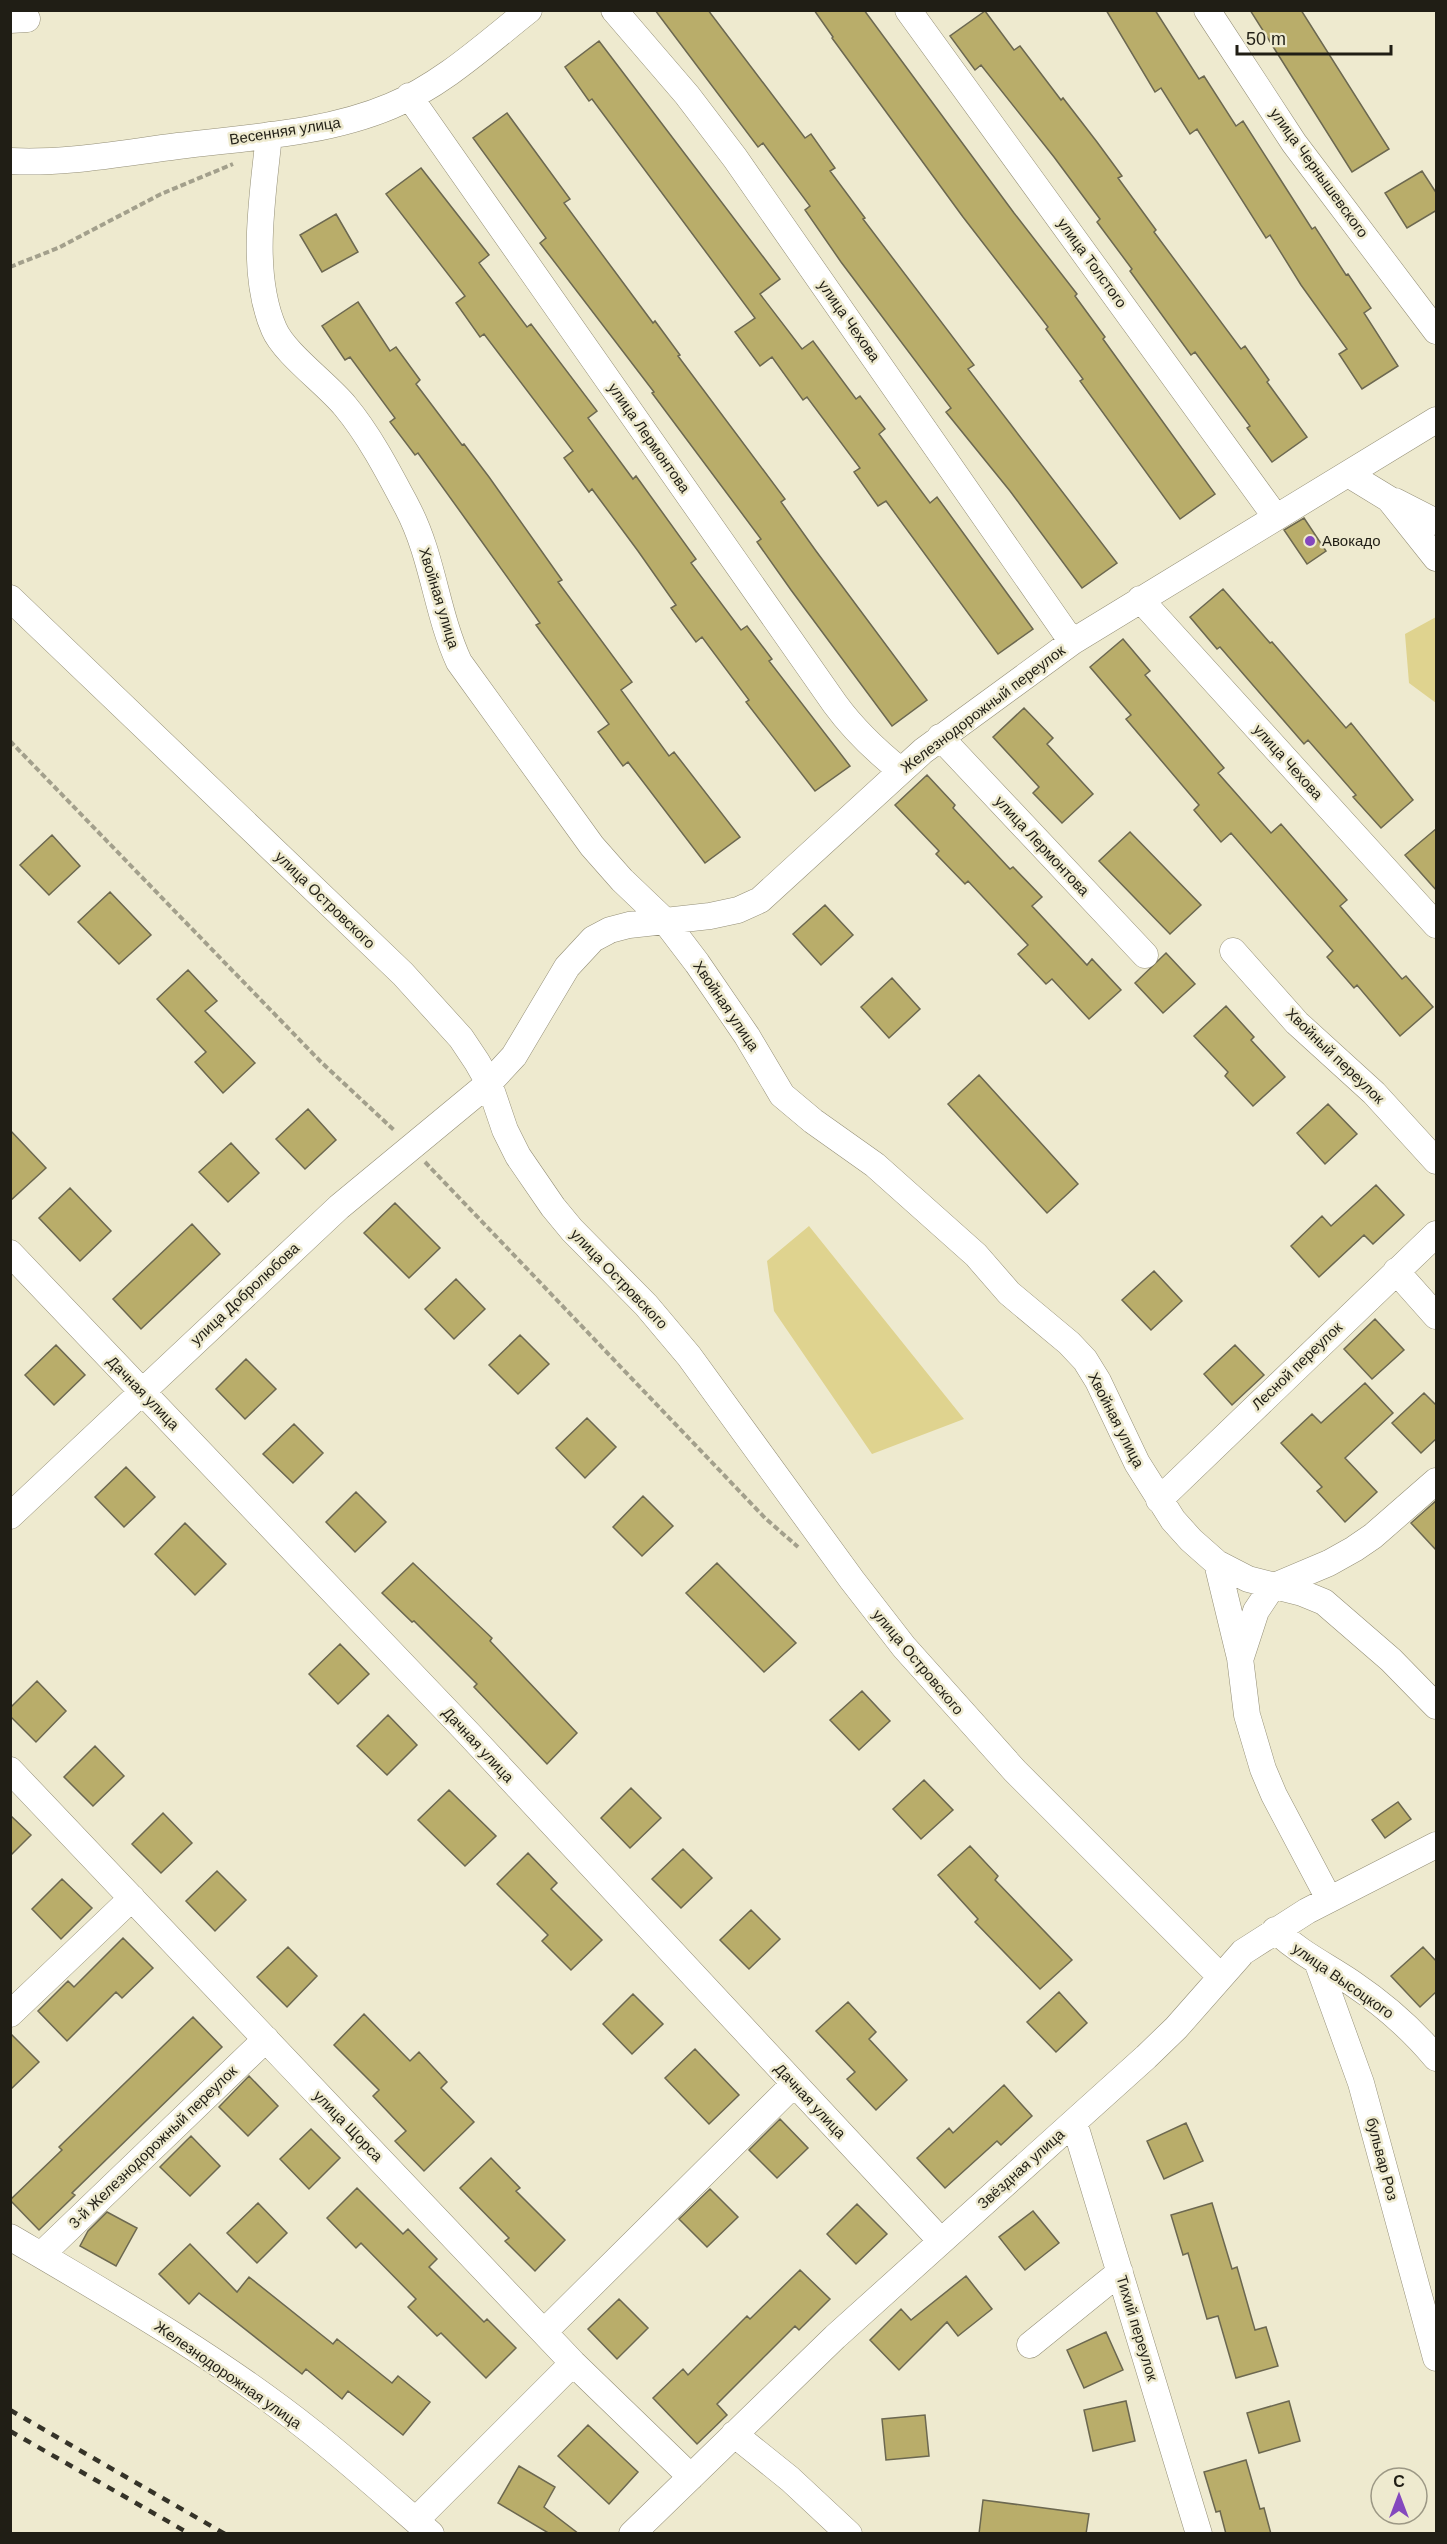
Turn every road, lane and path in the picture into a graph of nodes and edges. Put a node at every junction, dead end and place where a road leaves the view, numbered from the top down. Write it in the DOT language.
graph roads {
  1 [pos="529,10"];
  2 [pos="614,10"];
  3 [pos="908,10"];
  4 [pos="1207,10"];
  5 [pos="409,96"];
  6 [pos="269,135"];
  7 [pos="10,161"];
  8 [pos="234,163"];
  9 [pos="10,267"];
  10 [pos="1437,331"];
  11 [pos="1437,420"];
  12 [pos="1348,474"];
  13 [pos="1389,498"];
  14 [pos="1275,516"];
  15 [pos="1437,522"];
  16 [pos="1437,558"];
  17 [pos="10,598"];
  18 [pos="1140,599"];
  19 [pos="1072,642"];
  20 [pos="940,738"];
  21 [pos="10,741"];
  22 [pos="900,770"];
  23 [pos="665,921"];
  24 [pos="1437,925"];
  25 [pos="1233,951"];
  26 [pos="1145,955"];
  27 [pos="489,1083"];
  28 [pos="411,1146"];
  29 [pos="1437,1161"];
  30 [pos="1437,1234"];
  31 [pos="10,1253"];
  32 [pos="1396,1271"];
  33 [pos="1437,1316"];
  34 [pos="141,1391"];
  35 [pos="1437,1481"];
  36 [pos="1159,1500"];
  37 [pos="10,1516"];
  38 [pos="801,1549"];
  39 [pos="1217,1563"];
  40 [pos="1272,1587"];
  41 [pos="1240,1658"];
  42 [pos="1437,1706"];
  43 [pos="10,1770"];
  44 [pos="1437,1845"];
  45 [pos="132,1898"];
  46 [pos="1329,1899"];
  47 [pos="1275,1930"];
  48 [pos="1318,1964"];
  49 [pos="1220,1976"];
  50 [pos="10,2014"];
  51 [pos="266,2039"];
  52 [pos="1437,2058"];
  53 [pos="794,2084"];
  54 [pos="1074,2122"];
  55 [pos="10,2237"];
  56 [pos="941,2241"];
  57 [pos="41,2255"];
  58 [pos="1120,2272"];
  59 [pos="544,2332"];
  60 [pos="1030,2345"];
  61 [pos="1437,2358"];
  62 [pos="573,2363"];
  63 [pos="734,2434"];
  64 [pos="691,2477"];
  65 [pos="423,2527"];
  66 [pos="632,2534"];
  67 [pos="849,2534"];
  68 [pos="1199,2534"];
  1 -- 5 [label="street, Весенняя улица"];
  2 -- 19 [label="street, улица Чехова"];
  3 -- 14 [label="street, улица Толстого"];
  4 -- 10 [label="street, улица Чернышевского"];
  5 -- 6 [label="street, Весенняя улица"];
  5 -- 22 [label="street, улица Лермонтова"];
  6 -- 7 [label="street, Весенняя улица"];
  6 -- 23 [label="street, Хвойная улица"];
  8 -- 9 [label="path"];
  11 -- 12 [label="street, Железнодорожный переулок"];
  12 -- 13 [label="street"];
  12 -- 14 [label="street, Железнодорожный переулок"];
  13 -- 15 [label="street"];
  13 -- 16 [label="street"];
  14 -- 18 [label="street, Железнодорожный переулок"];
  17 -- 27 [label="street, улица Островского"];
  18 -- 19 [label="street, Железнодорожный переулок"];
  18 -- 24 [label="street, улица Чехова"];
  19 -- 20 [label="street, Железнодорожный переулок"];
  20 -- 22 [label="street, Железнодорожный переулок"];
  20 -- 26 [label="street, улица Лермонтова"];
  21 -- 28 [label="path"];
  22 -- 23 [label="street, Железнодорожный переулок"];
  23 -- 27 [label="street, Железнодорожный переулок"];
  23 -- 36 [label="street, Хвойная улица"];
  25 -- 29 [label="street, Хвойный переулок"];
  27 -- 28 [label="street, улица Добролюбова"];
  27 -- 49 [label="street, улица Островского"];
  28 -- 34 [label="street, улица Добролюбова"];
  28 -- 38 [label="path"];
  30 -- 32 [label="street, Лесной переулок"];
  31 -- 34 [label="street, Дачная улица"];
  32 -- 33 [label="street"];
  32 -- 36 [label="street, Лесной переулок"];
  34 -- 37 [label="street, улица Добролюбова"];
  34 -- 53 [label="street, Дачная улица"];
  35 -- 40 [label="street"];
  36 -- 39 [label="street, Хвойная улица"];
  39 -- 40 [label="street, Хвойная улица"];
  39 -- 41 [label="street"];
  40 -- 41 [label="street"];
  40 -- 42 [label="street, Хвойная улица"];
  41 -- 46 [label="street"];
  43 -- 45 [label="street, улица Щорса"];
  44 -- 46 [label="street, Звёздная улица"];
  45 -- 50 [label="street"];
  45 -- 51 [label="street, улица Щорса"];
  46 -- 47 [label="street, Звёздная улица"];
  47 -- 48 [label="street, улица Высоцкого"];
  47 -- 49 [label="street, Звёздная улица"];
  48 -- 52 [label="street, улица Высоцкого"];
  48 -- 61 [label="street, бульвар Роз"];
  49 -- 54 [label="street, Звёздная улица"];
  51 -- 57 [label="street, 3-й Железнодорожный переулок"];
  51 -- 59 [label="street, улица Щорса"];
  53 -- 56 [label="street, Дачная улица"];
  53 -- 59 [label="street"];
  54 -- 56 [label="street, Звёздная улица"];
  54 -- 58 [label="street, Тихий переулок"];
  55 -- 57 [label="street, Железнодорожная улица"];
  56 -- 63 [label="street, Звёздная улица"];
  57 -- 65 [label="street, Железнодорожная улица"];
  58 -- 60 [label="street"];
  58 -- 68 [label="street, Тихий переулок"];
  59 -- 62 [label="street, улица Щорса"];
  62 -- 64 [label="street, улица Щорса"];
  62 -- 65 [label="street"];
  63 -- 64 [label="street, Звёздная улица"];
  63 -- 67 [label="street"];
  64 -- 66 [label="street, Звёздная улица"];
}
